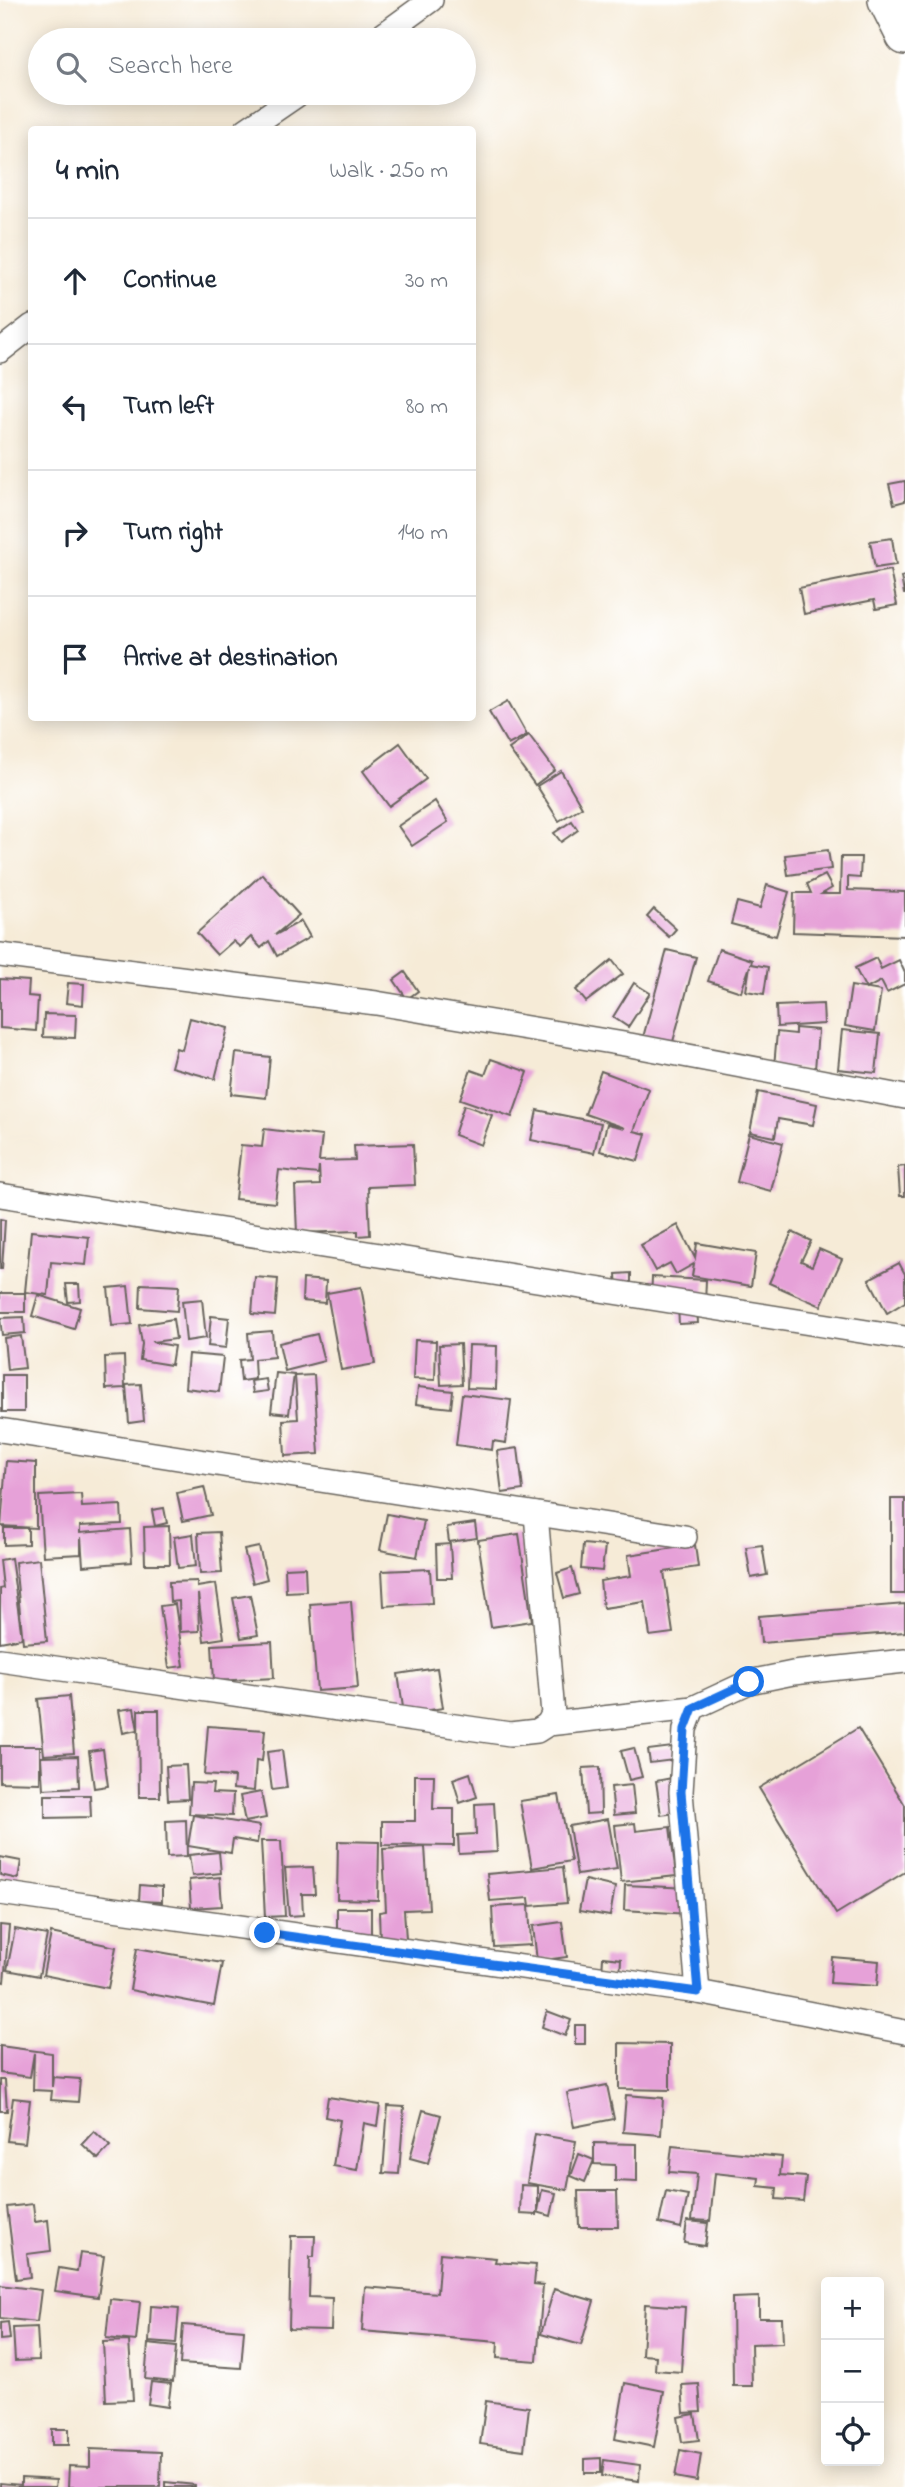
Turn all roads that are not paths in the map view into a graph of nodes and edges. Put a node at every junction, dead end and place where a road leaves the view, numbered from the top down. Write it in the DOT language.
graph roads {
  1 [pos="431,0"];
  2 [pos="887,0"];
  3 [pos="392,28"];
  4 [pos="905,36"];
  5 [pos="282,105"];
  6 [pos="252,126"];
  7 [pos="28,329"];
  8 [pos="0,351"];
  9 [pos="0,955"];
  10 [pos="905,1097"];
  11 [pos="0,1195"];
  12 [pos="905,1338"];
  13 [pos="0,1430"];
  14 [pos="536,1514"];
  15 [pos="685,1537"];
  16 [pos="0,1660"];
  17 [pos="905,1661"];
  18 [pos="693,1708"];
  19 [pos="548,1724"];
  20 [pos="0,1893"];
  21 [pos="698,1992"];
  22 [pos="905,2032"];
  1 -- 3 [label="street"];
  2 -- 4 [label="main road"];
  5 -- 6 [label="street"];
  7 -- 8 [label="street"];
  9 -- 10 [label="street"];
  11 -- 12 [label="street"];
  13 -- 14 [label="street"];
  14 -- 15 [label="street"];
  14 -- 19 [label="street"];
  16 -- 19 [label="street"];
  17 -- 18 [label="street"];
  18 -- 19 [label="street"];
  18 -- 21 [label="street"];
  20 -- 21 [label="street"];
  21 -- 22 [label="street"];
}
